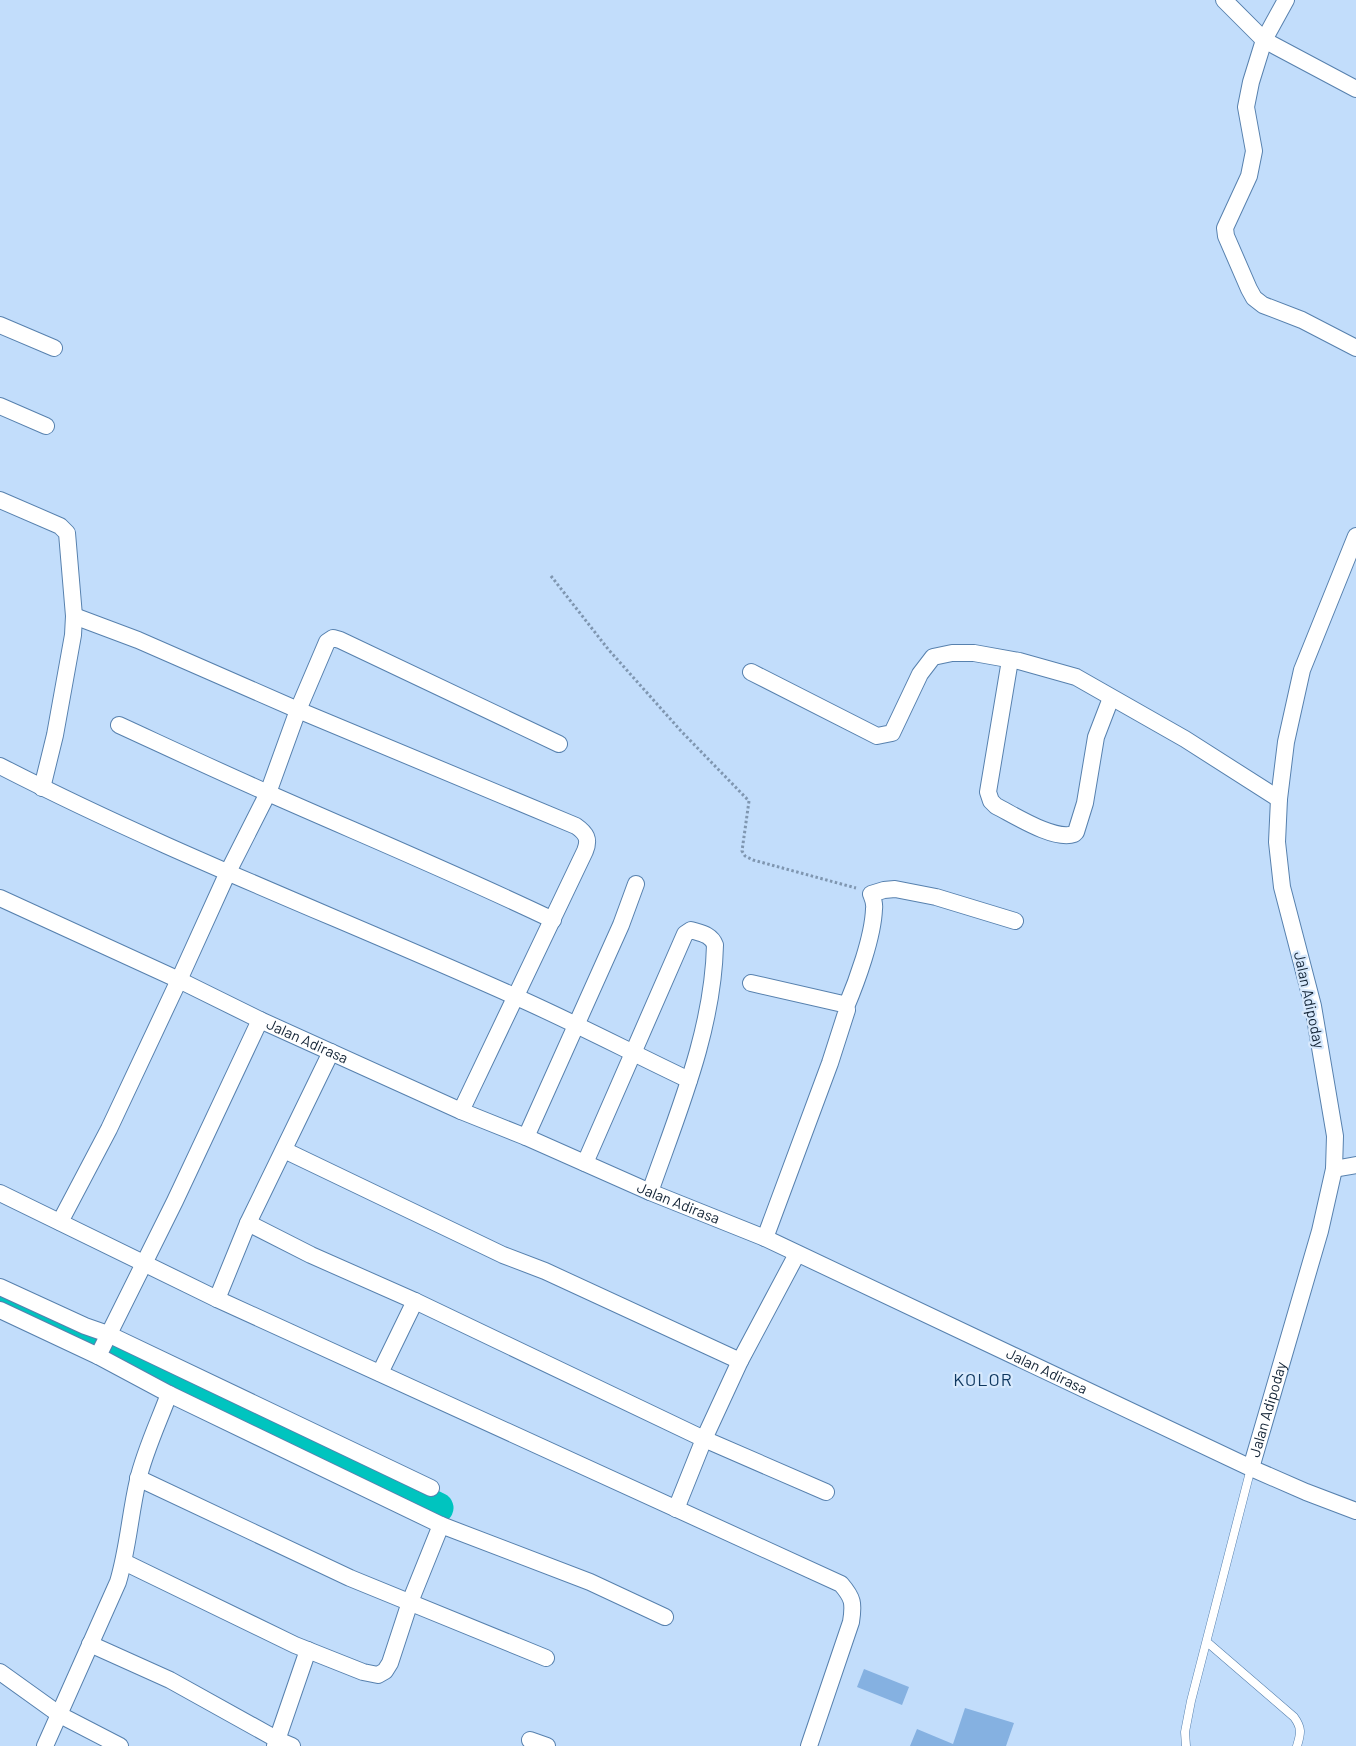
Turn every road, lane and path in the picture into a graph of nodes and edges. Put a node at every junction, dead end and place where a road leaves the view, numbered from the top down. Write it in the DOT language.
graph roads {
  1 [pos="1224,0"];
  2 [pos="1286,0"];
  3 [pos="1264,40"];
  4 [pos="1356,89"];
  5 [pos="0,325"];
  6 [pos="54,348"];
  7 [pos="1356,348"];
  8 [pos="0,406"];
  9 [pos="46,426"];
  10 [pos="0,500"];
  11 [pos="1356,536"];
  12 [pos="551,576"];
  13 [pos="74,616"];
  14 [pos="1010,660"];
  15 [pos="751,672"];
  16 [pos="1111,698"];
  17 [pos="298,710"];
  18 [pos="119,725"];
  19 [pos="559,744"];
  20 [pos="0,766"];
  21 [pos="42,788"];
  22 [pos="268,793"];
  23 [pos="1279,800"];
  24 [pos="228,872"];
  25 [pos="636,884"];
  26 [pos="870,894"];
  27 [pos="0,898"];
  28 [pos="553,920"];
  29 [pos="1015,921"];
  30 [pos="179,980"];
  31 [pos="751,983"];
  32 [pos="515,996"];
  33 [pos="846,1007"];
  34 [pos="260,1020"];
  35 [pos="576,1026"];
  36 [pos="331,1052"];
  37 [pos="633,1053"];
  38 [pos="689,1080"];
  39 [pos="461,1111"];
  40 [pos="526,1137"];
  41 [pos="284,1150"];
  42 [pos="585,1163"];
  43 [pos="1356,1165"];
  44 [pos="1334,1170"];
  45 [pos="650,1192"];
  46 [pos="0,1193"];
  47 [pos="60,1222"];
  48 [pos="248,1223"];
  49 [pos="765,1238"];
  50 [pos="797,1254"];
  51 [pos="143,1263"];
  52 [pos="0,1287"];
  53 [pos="217,1299"];
  54 [pos="415,1301"];
  55 [pos="0,1310"];
  56 [pos="107,1335"];
  57 [pos="98,1356"];
  58 [pos="740,1361"];
  59 [pos="380,1373"];
  60 [pos="169,1394"];
  61 [pos="704,1439"];
  62 [pos="1251,1468"];
  63 [pos="138,1478"];
  64 [pos="431,1488"];
  65 [pos="826,1492"];
  66 [pos="676,1509"];
  67 [pos="1356,1511"];
  68 [pos="441,1525"];
  69 [pos="124,1562"];
  70 [pos="410,1602"];
  71 [pos="664,1617"];
  72 [pos="1207,1642"];
  73 [pos="90,1644"];
  74 [pos="308,1650"];
  75 [pos="546,1658"];
  76 [pos="0,1672"];
  77 [pos="60,1715"];
  78 [pos="530,1740"];
  79 [pos="282,1744"];
  80 [pos="45,1746"];
  81 [pos="120,1746"];
  82 [pos="547,1746"];
  83 [pos="810,1746"];
  84 [pos="1186,1746"];
  85 [pos="1297,1746"];
  1 -- 3 [label="street"];
  2 -- 3 [label="street"];
  3 -- 4 [label="street"];
  3 -- 7 [label="street"];
  5 -- 6 [label="street"];
  8 -- 9 [label="street"];
  10 -- 13 [label="street"];
  11 -- 23 [label="street, Jalan Adipoday"];
  12 -- 26 [label="path"];
  13 -- 17 [label="street"];
  13 -- 21 [label="street"];
  14 -- 15 [label="street"];
  14 -- 16 [label="street"];
  14 -- 16 [label="street"];
  16 -- 23 [label="street"];
  17 -- 19 [label="street"];
  17 -- 22 [label="street"];
  17 -- 28 [label="street"];
  18 -- 22 [label="street"];
  20 -- 21 [label="street"];
  21 -- 24 [label="street"];
  22 -- 24 [label="street"];
  22 -- 28 [label="street"];
  23 -- 44 [label="street, Jalan Adipoday"];
  24 -- 30 [label="street"];
  24 -- 32 [label="street"];
  25 -- 35 [label="street"];
  26 -- 29 [label="street"];
  26 -- 33 [label="street"];
  27 -- 30 [label="street, Jalan Adirasa"];
  28 -- 32 [label="street"];
  30 -- 34 [label="street, Jalan Adirasa"];
  30 -- 47 [label="street"];
  31 -- 33 [label="street"];
  32 -- 35 [label="street"];
  32 -- 39 [label="street"];
  33 -- 49 [label="street"];
  34 -- 36 [label="street, Jalan Adirasa"];
  34 -- 51 [label="street"];
  35 -- 37 [label="street"];
  35 -- 40 [label="street"];
  36 -- 39 [label="street, Jalan Adirasa"];
  36 -- 41 [label="street"];
  37 -- 38 [label="street"];
  37 -- 38 [label="street"];
  37 -- 42 [label="street"];
  38 -- 45 [label="street"];
  39 -- 40 [label="street, Jalan Adirasa"];
  40 -- 42 [label="street, Jalan Adirasa"];
  41 -- 48 [label="street"];
  41 -- 58 [label="street"];
  42 -- 45 [label="street, Jalan Adirasa"];
  43 -- 44 [label="street"];
  44 -- 62 [label="street, Jalan Adipoday"];
  45 -- 49 [label="street, Jalan Adirasa"];
  46 -- 47 [label="street"];
  47 -- 51 [label="street"];
  48 -- 53 [label="street"];
  48 -- 54 [label="street"];
  49 -- 50 [label="street, Jalan Adirasa"];
  50 -- 58 [label="street"];
  50 -- 62 [label="street, Jalan Adirasa"];
  51 -- 53 [label="street"];
  51 -- 56 [label="street"];
  52 -- 56 [label="street"];
  53 -- 59 [label="street"];
  54 -- 59 [label="street"];
  54 -- 61 [label="street"];
  55 -- 57 [label="street"];
  56 -- 57 [label="street"];
  56 -- 64 [label="street"];
  57 -- 60 [label="street"];
  58 -- 61 [label="street"];
  59 -- 66 [label="street"];
  60 -- 63 [label="street"];
  60 -- 68 [label="street"];
  61 -- 65 [label="street"];
  61 -- 66 [label="street"];
  62 -- 67 [label="street, Jalan Adirasa"];
  62 -- 72 [label="lane"];
  63 -- 69 [label="street"];
  63 -- 70 [label="street"];
  66 -- 83 [label="street"];
  68 -- 70 [label="street"];
  68 -- 71 [label="street"];
  69 -- 73 [label="street"];
  69 -- 74 [label="street"];
  70 -- 74 [label="street"];
  70 -- 75 [label="street"];
  72 -- 84 [label="lane"];
  72 -- 85 [label="lane"];
  73 -- 77 [label="street"];
  73 -- 79 [label="street"];
  74 -- 79 [label="street"];
  76 -- 77 [label="street"];
  77 -- 80 [label="street"];
  77 -- 81 [label="street"];
  78 -- 82 [label="street"];
}
